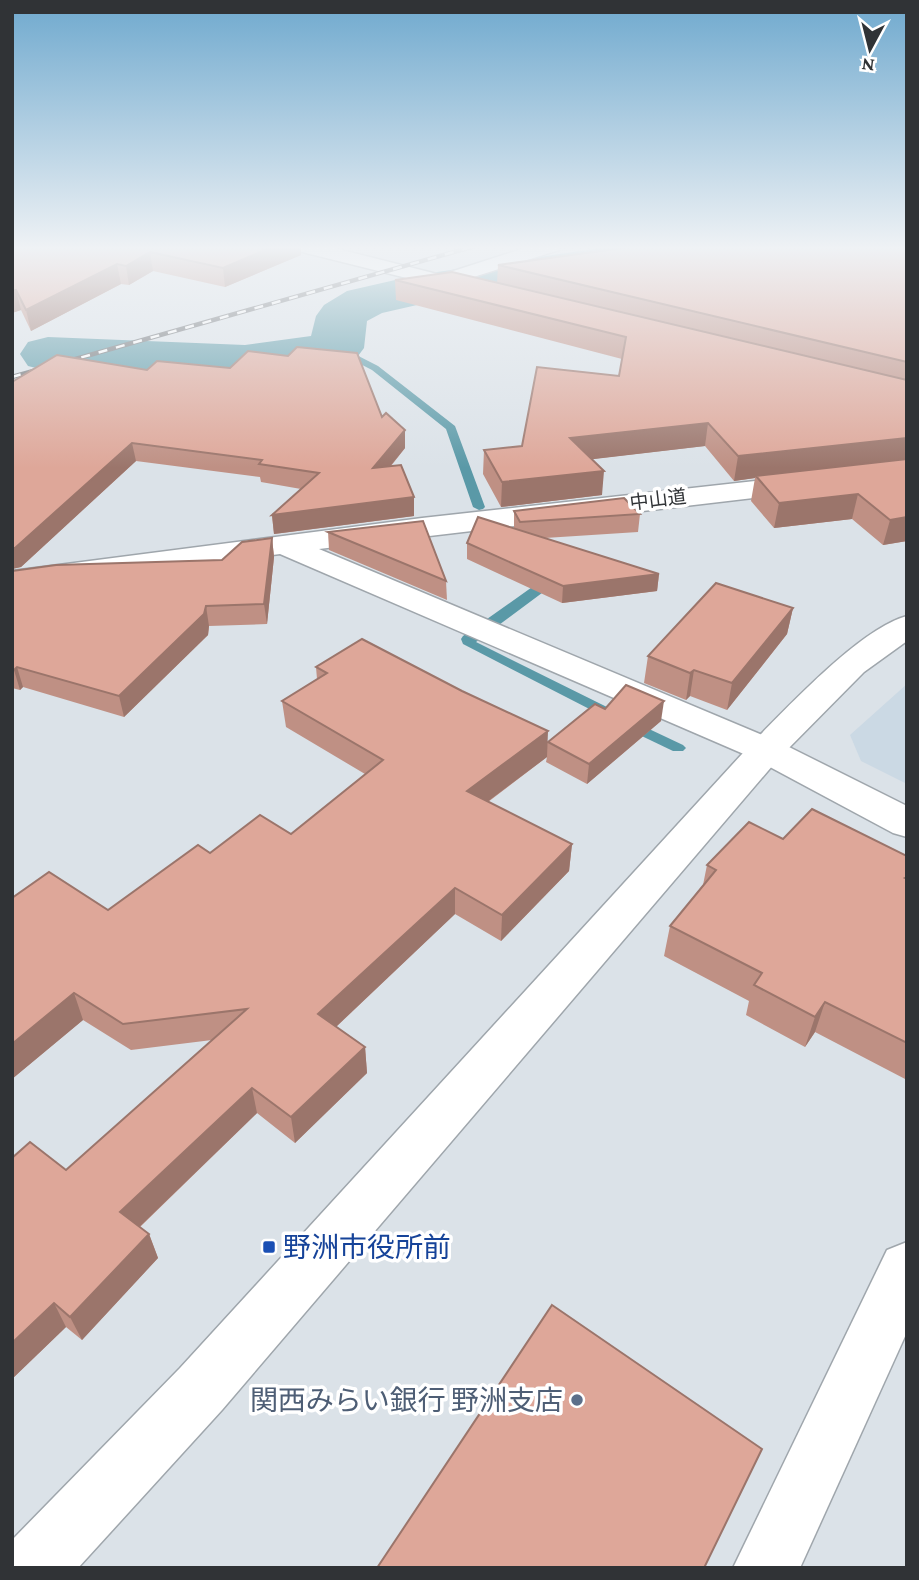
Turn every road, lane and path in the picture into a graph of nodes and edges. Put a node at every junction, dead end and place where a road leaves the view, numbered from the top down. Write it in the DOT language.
graph roads {
  1 [pos="907,471"];
  2 [pos="284,545"];
  3 [pos="12,580"];
  4 [pos="907,626"];
  5 [pos="766,750"];
  6 [pos="907,823"];
  7 [pos="907,1269"];
  8 [pos="33,1568"];
  9 [pos="766,1568"];
  1 -- 2 [label="street, 中山道"];
  2 -- 3 [label="street, 中山道"];
  2 -- 5 [label="street"];
  4 -- 5 [label="street"];
  5 -- 6 [label="street"];
  5 -- 8 [label="street"];
  7 -- 9 [label="street"];
}
